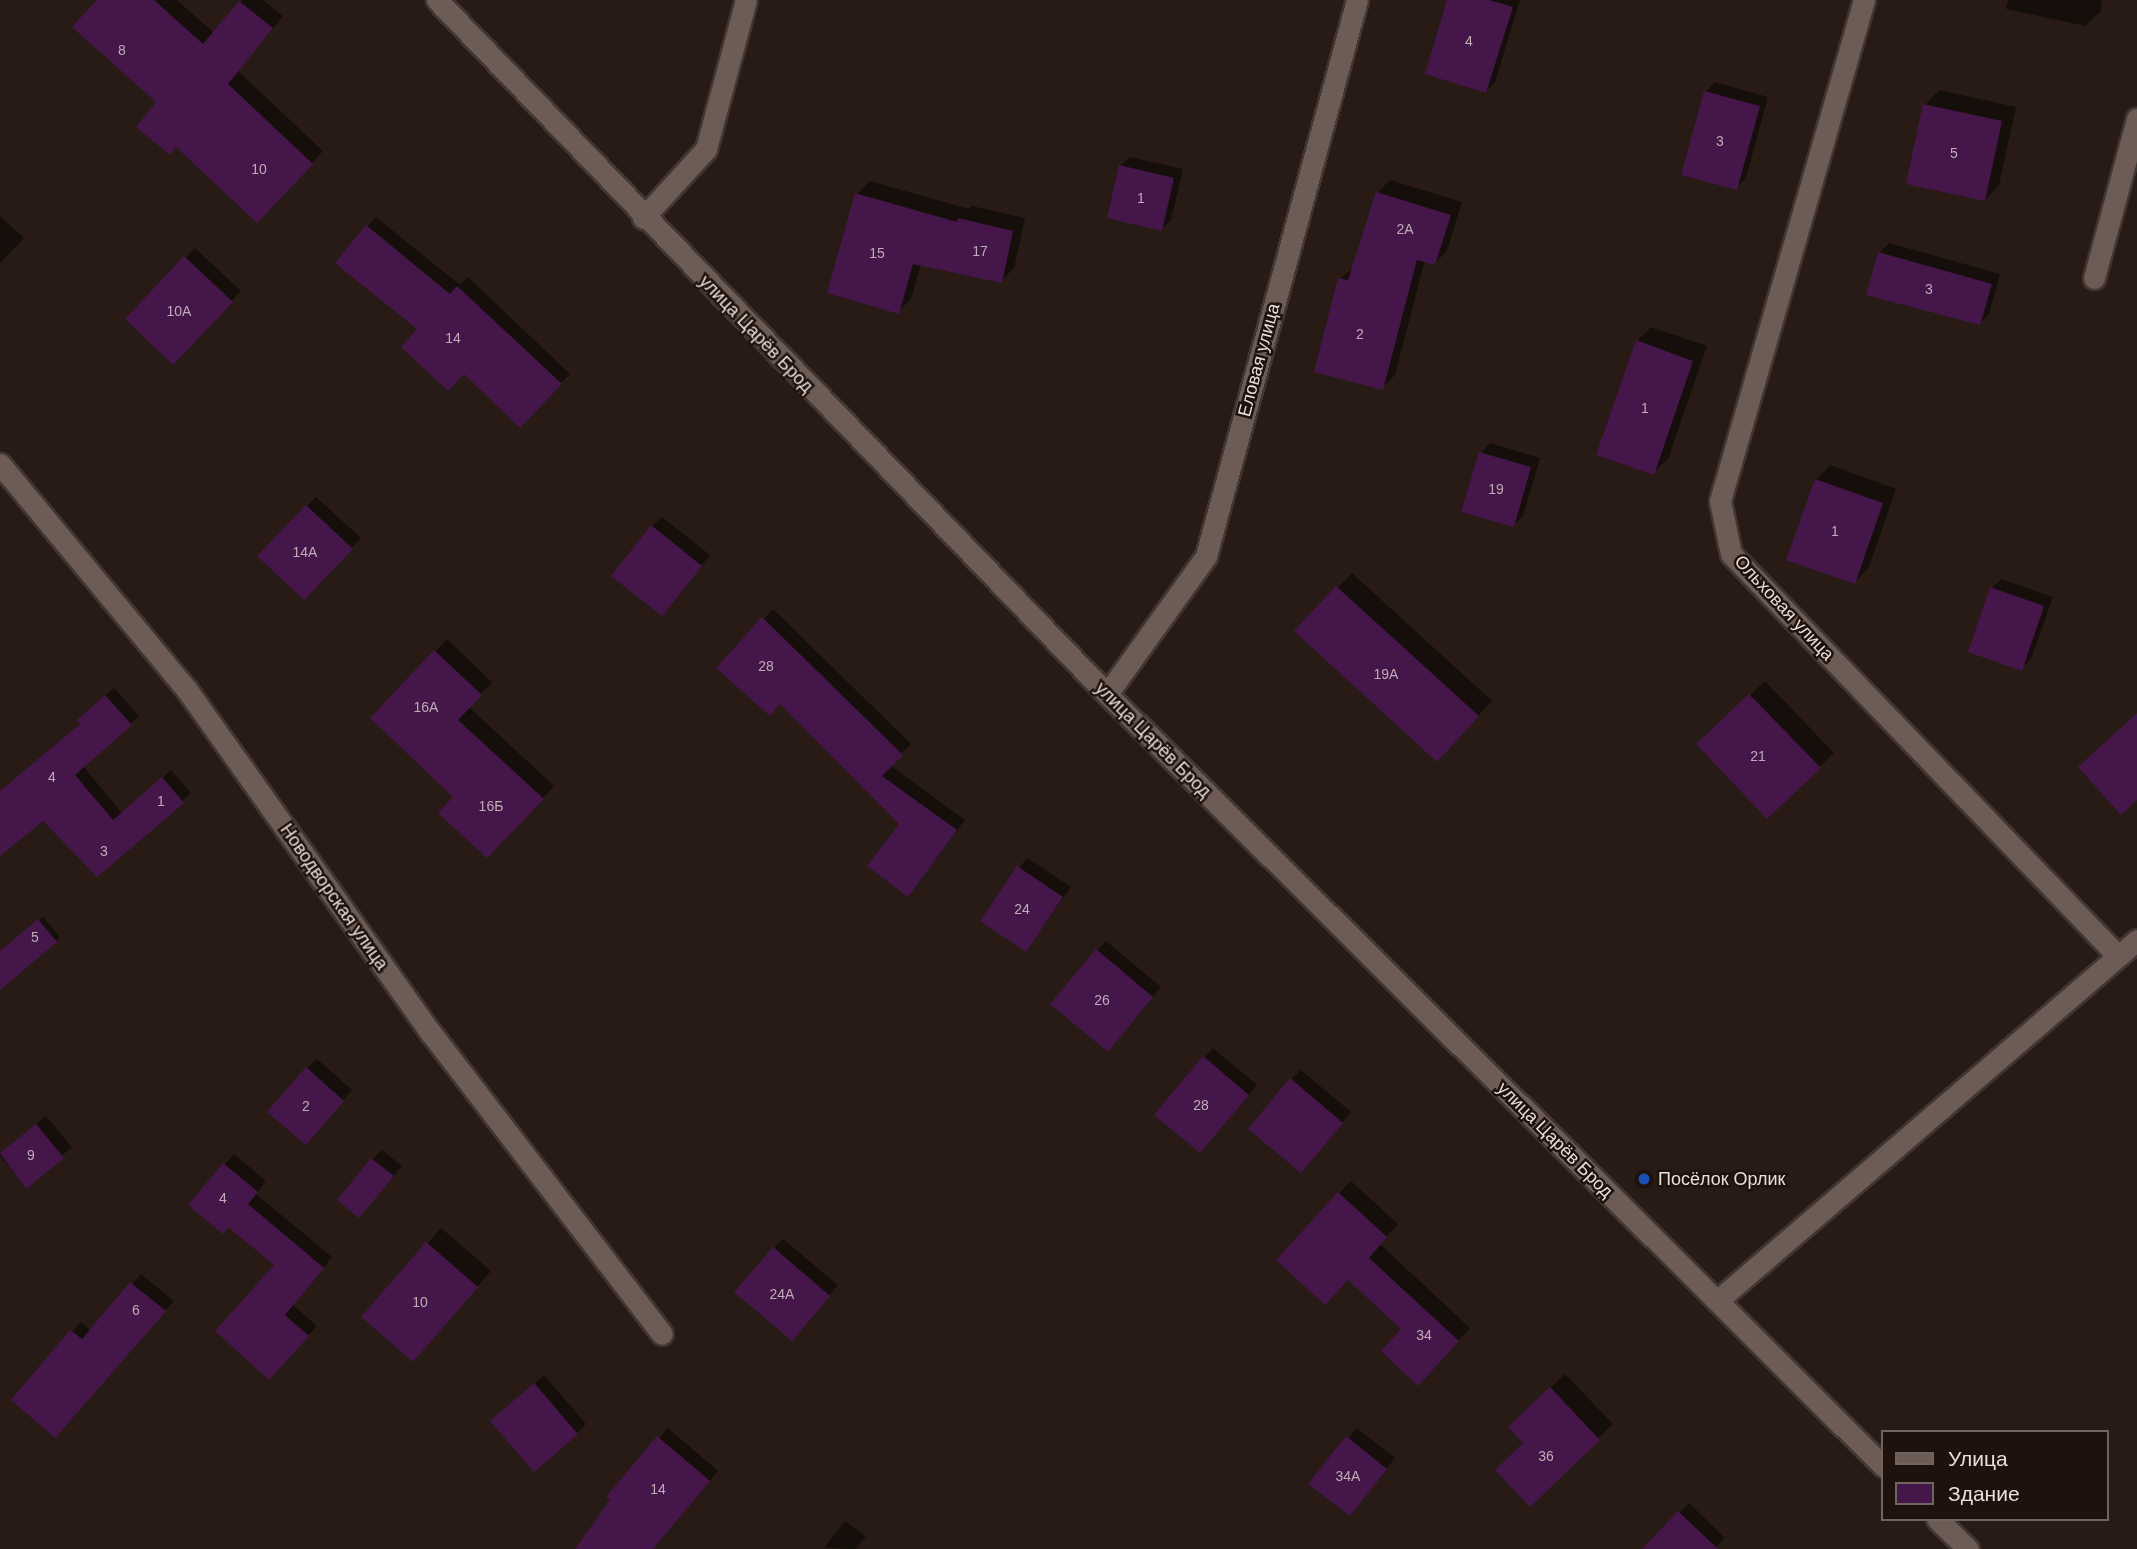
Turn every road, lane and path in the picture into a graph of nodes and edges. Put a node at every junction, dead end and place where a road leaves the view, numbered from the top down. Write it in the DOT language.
graph roads {
  1 [pos="437,0"];
  2 [pos="746,0"];
  3 [pos="1357,0"];
  4 [pos="1864,0"];
  5 [pos="2137,119"];
  6 [pos="643,218"];
  7 [pos="2094,278"];
  8 [pos="0,464"];
  9 [pos="1107,695"];
  10 [pos="2137,940"];
  11 [pos="2118,956"];
  12 [pos="1717,1301"];
  13 [pos="662,1334"];
  14 [pos="1882,1465"];
  15 [pos="1939,1521"];
  16 [pos="1968,1549"];
  1 -- 6 [label="street, улица Царёв Брод"];
  2 -- 6 [label="street"];
  3 -- 9 [label="street, Еловая улица"];
  4 -- 11 [label="street, Ольховая улица"];
  5 -- 7 [label="street"];
  6 -- 9 [label="street, улица Царёв Брод"];
  8 -- 13 [label="street, Новодворская улица"];
  9 -- 12 [label="street, улица Царёв Брод"];
  10 -- 11 [label="street"];
  11 -- 12 [label="street"];
  12 -- 14 [label="street, улица Царёв Брод"];
  15 -- 16 [label="street"];
}
